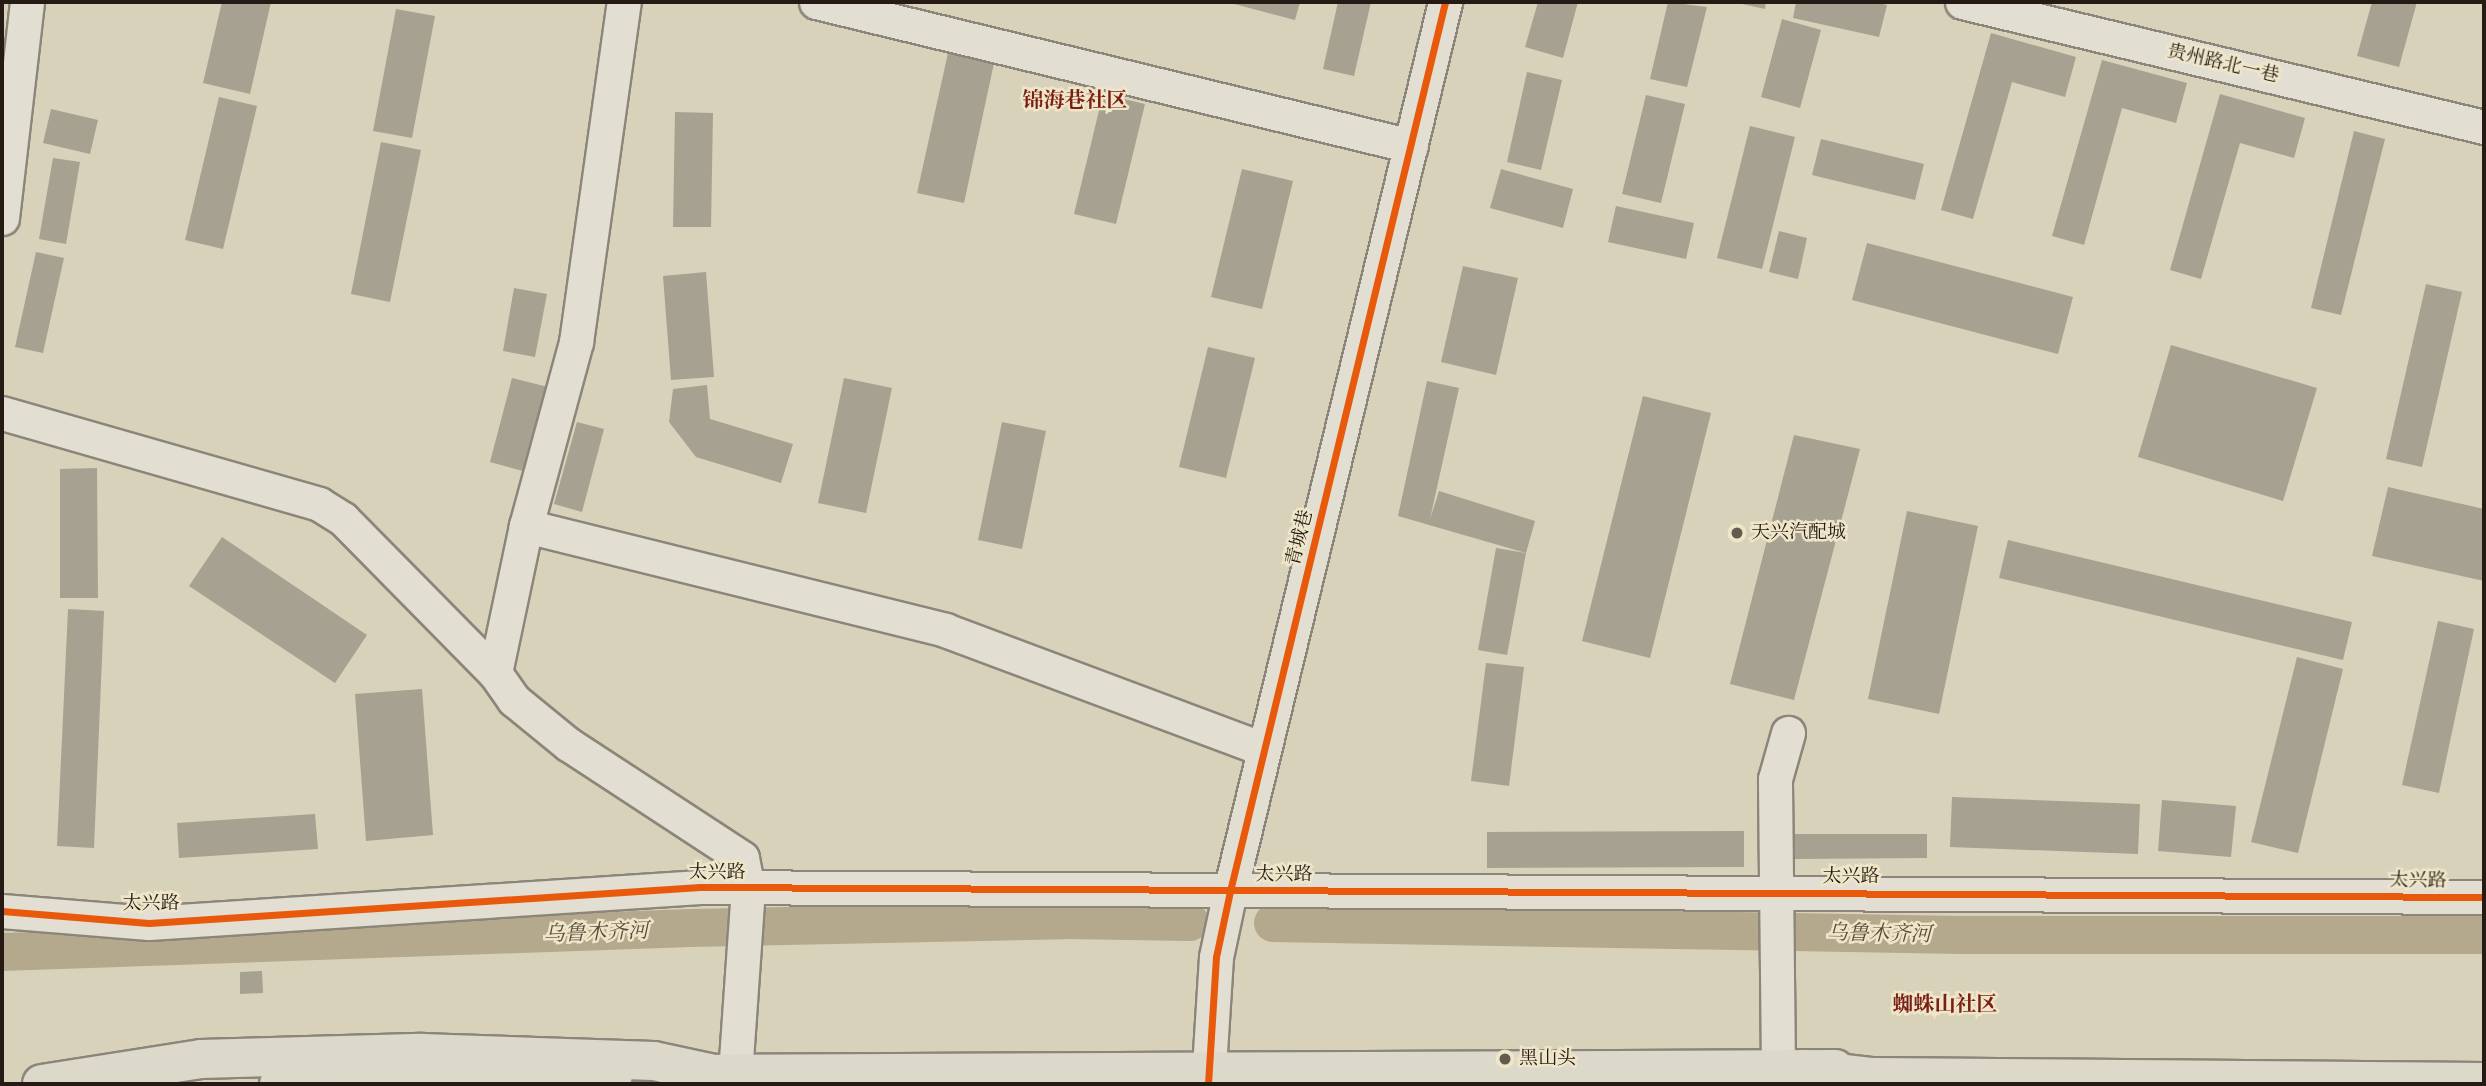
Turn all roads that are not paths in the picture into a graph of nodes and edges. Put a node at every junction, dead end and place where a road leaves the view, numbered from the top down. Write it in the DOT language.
graph roads {
  1 [pos="27,2"];
  2 [pos="624,2"];
  3 [pos="816,2"];
  4 [pos="1445,2"];
  5 [pos="1962,2"];
  6 [pos="2484,127"];
  7 [pos="1411,146"];
  8 [pos="2,218"];
  9 [pos="2,413"];
  10 [pos="526,526"];
  11 [pos="495,673"];
  12 [pos="1788,733"];
  13 [pos="1265,749"];
  14 [pos="1230,891"];
  15 [pos="2484,897"];
  16 [pos="1778,901"];
  17 [pos="2,911"];
  18 [pos="745,913"];
  19 [pos="1790,1069"];
  20 [pos="722,1073"];
  21 [pos="2484,1076"];
  22 [pos="1208,1077"];
  23 [pos="2484,1082"];
  24 [pos="42,1084"];
  25 [pos="279,1084"];
  1 -- 8 [label="street"];
  2 -- 10 [label="street"];
  3 -- 7 [label="street"];
  4 -- 7 [label="street, 青城巷"];
  5 -- 6 [label="street, 贵州路北一巷"];
  7 -- 13 [label="street, 青城巷"];
  9 -- 11 [label="street"];
  10 -- 11 [label="street"];
  10 -- 13 [label="street"];
  11 -- 18 [label="street"];
  12 -- 16 [label="street"];
  13 -- 14 [label="street, 青城巷"];
  14 -- 16 [label="street, 太兴路"];
  14 -- 18 [label="street, 太兴路"];
  14 -- 22 [label="street, 青城巷"];
  15 -- 16 [label="street, 太兴路"];
  16 -- 19 [label="street"];
  17 -- 18 [label="street, 太兴路"];
  18 -- 20 [label="street"];
  19 -- 21 [label="main road"];
  19 -- 22 [label="main road"];
  19 -- 23 [label="main road"];
  20 -- 22 [label="main road"];
  20 -- 24 [label="main road"];
  20 -- 25 [label="main road"];
}
